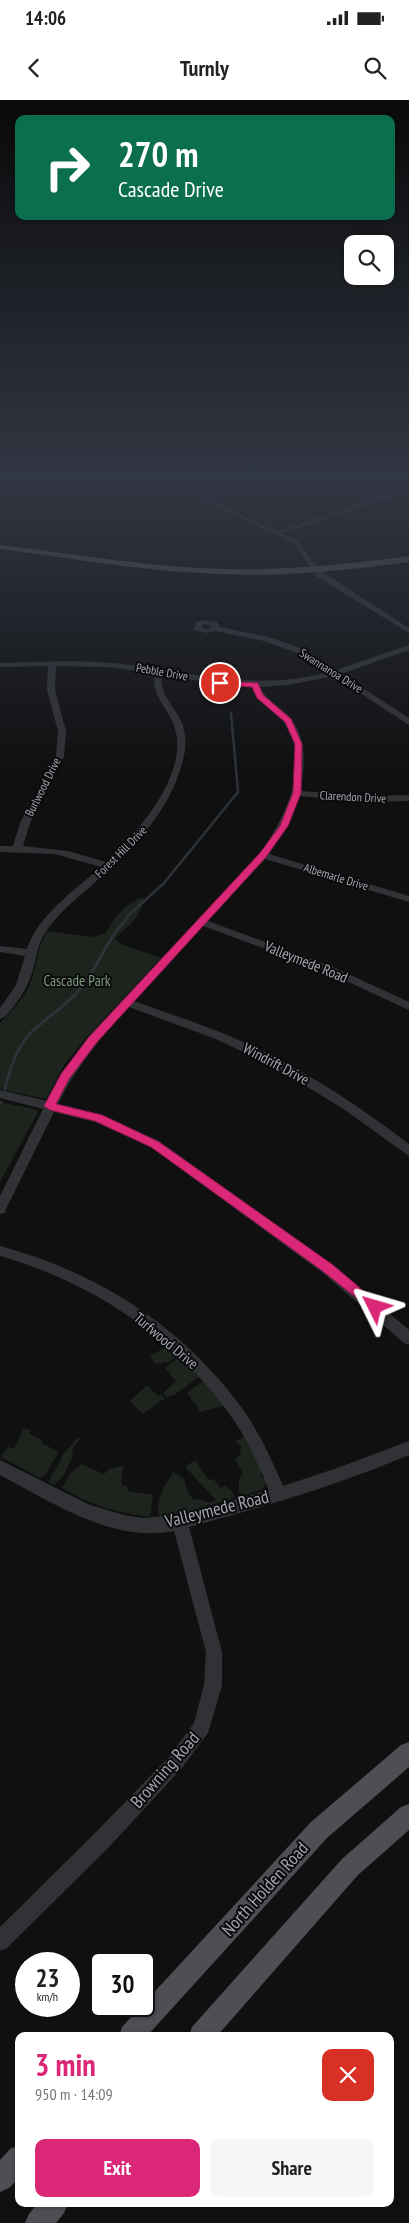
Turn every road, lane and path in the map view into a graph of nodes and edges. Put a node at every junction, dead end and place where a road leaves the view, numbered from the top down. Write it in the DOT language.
graph roads {
  1 [pos="321,573"];
  2 [pos="216,628"];
  3 [pos="409,630"];
  4 [pos="409,648"];
  5 [pos="52,664"];
  6 [pos="0,665"];
  7 [pos="159,671"];
  8 [pos="336,672"];
  9 [pos="255,685"];
  10 [pos="409,722"];
  11 [pos="297,793"];
  12 [pos="409,798"];
  13 [pos="0,849"];
  14 [pos="17,849"];
  15 [pos="263,855"];
  16 [pos="108,866"];
  17 [pos="409,899"];
  18 [pos="202,922"];
  19 [pos="0,949"];
  20 [pos="30,953"];
  21 [pos="129,1003"];
  22 [pos="409,1006"];
  23 [pos="0,1014"];
  24 [pos="0,1094"];
  25 [pos="50,1106"];
  26 [pos="409,1150"];
  27 [pos="0,1209"];
  28 [pos="0,1251"];
  29 [pos="409,1338"];
  30 [pos="409,1448"];
  31 [pos="0,1467"];
  32 [pos="279,1494"];
  33 [pos="180,1522"];
  34 [pos="409,1753"];
  35 [pos="409,1815"];
  36 [pos="0,1940"];
  37 [pos="135,2032"];
  38 [pos="205,2032"];
  39 [pos="15,2162"];
  40 [pos="0,2179"];
  41 [pos="51,2207"];
  42 [pos="38,2223"];
  1 -- 3 [label="street"];
  2 -- 8 [label="street, Swannanoa Drive"];
  4 -- 8 [label="street, Pebble Drive"];
  5 -- 6 [label="street, Pebble Drive"];
  5 -- 7 [label="street, Pebble Drive"];
  5 -- 14 [label="street, Burlwood Drive"];
  7 -- 9 [label="street, Pebble Drive"];
  7 -- 16 [label="street, Forest Hill Drive"];
  8 -- 9 [label="street, Pebble Drive"];
  8 -- 10 [label="street, Swannanoa Drive"];
  9 -- 11 [label="street"];
  11 -- 12 [label="street, Clarendon Drive"];
  11 -- 15 [label="street"];
  13 -- 14 [label="street"];
  14 -- 16 [label="street"];
  15 -- 17 [label="street, Albemarle Drive"];
  15 -- 18 [label="street"];
  16 -- 20 [label="street, Forest Hill Drive"];
  18 -- 21 [label="street"];
  18 -- 22 [label="street, Valleymede Road"];
  19 -- 20 [label="street"];
  20 -- 23 [label="street, Forest Hill Drive"];
  21 -- 25 [label="street"];
  21 -- 26 [label="street, Windrift Drive"];
  24 -- 25 [label="street"];
  25 -- 27 [label="street"];
  25 -- 29 [label="street"];
  28 -- 32 [label="street, Turfwood Drive"];
  30 -- 32 [label="street, Valleymede Road"];
  31 -- 33 [label="street, Valleymede Road"];
  32 -- 33 [label="street, Valleymede Road"];
  33 -- 36 [label="street, Browning Road"];
  34 -- 37 [label="main road, North Holden Road"];
  35 -- 38 [label="main road"];
  39 -- 40 [label="main road"];
  41 -- 42 [label="main road"];
}
